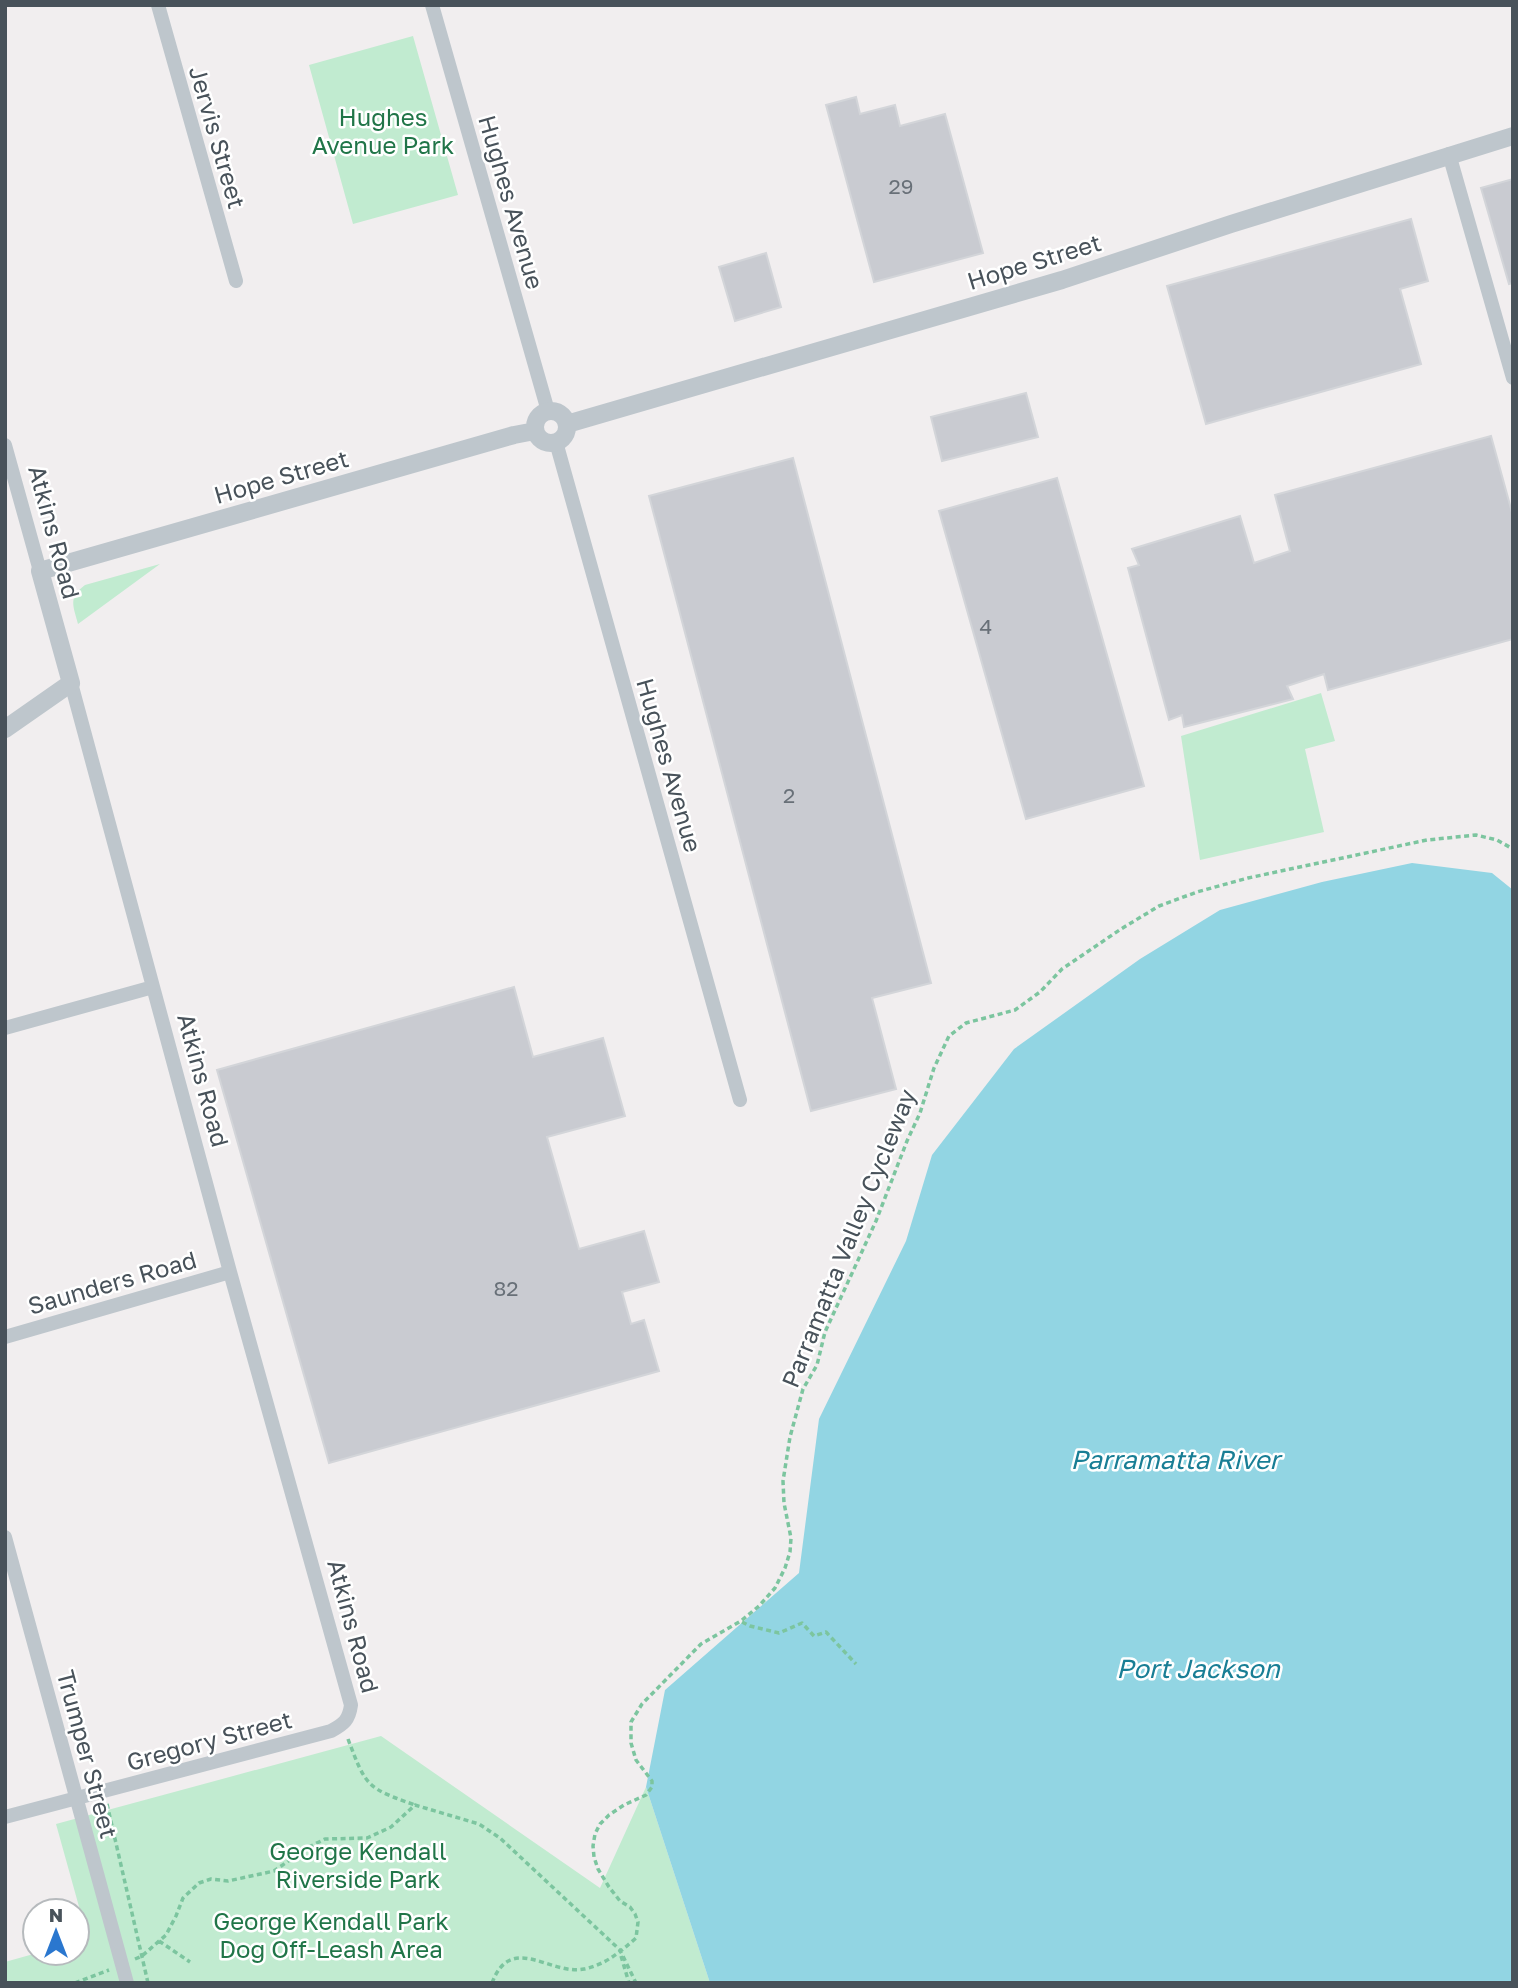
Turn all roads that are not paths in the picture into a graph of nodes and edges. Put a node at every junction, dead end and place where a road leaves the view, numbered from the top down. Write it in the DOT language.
graph roads {
  1 [pos="158,5"];
  2 [pos="432,5"];
  3 [pos="1513,136"];
  4 [pos="1449,154"];
  5 [pos="236,281"];
  6 [pos="1513,378"];
  7 [pos="548,411"];
  8 [pos="567,424"];
  9 [pos="535,432"];
  10 [pos="556,442"];
  11 [pos="5,445"];
  12 [pos="40,571"];
  13 [pos="71,683"];
  14 [pos="5,729"];
  15 [pos="153,986"];
  16 [pos="5,1028"];
  17 [pos="740,1100"];
  18 [pos="230,1272"];
  19 [pos="5,1337"];
  20 [pos="5,1537"];
  21 [pos="343,1724"];
  22 [pos="76,1799"];
  23 [pos="5,1817"];
  24 [pos="127,1983"];
  1 -- 5 [label="street, Jervis Street"];
  2 -- 7 [label="street, Hughes Avenue"];
  3 -- 4 [label="street, Hope Street"];
  4 -- 6 [label="street"];
  4 -- 8 [label="street, Hope Street"];
  7 -- 8 [label="street"];
  7 -- 9 [label="street"];
  8 -- 10 [label="street"];
  9 -- 10 [label="street"];
  9 -- 12 [label="street, Hope Street"];
  10 -- 17 [label="street, Hughes Avenue"];
  11 -- 12 [label="street, Atkins Road"];
  12 -- 13 [label="street, Atkins Road"];
  13 -- 14 [label="street"];
  13 -- 15 [label="street, Atkins Road"];
  15 -- 16 [label="street"];
  15 -- 18 [label="street, Atkins Road"];
  18 -- 19 [label="street, Saunders Road"];
  18 -- 21 [label="street, Atkins Road"];
  20 -- 22 [label="street, Trumper Street"];
  21 -- 22 [label="street, Gregory Street"];
  22 -- 23 [label="street, Gregory Street"];
  22 -- 24 [label="street, Trumper Street"];
}
